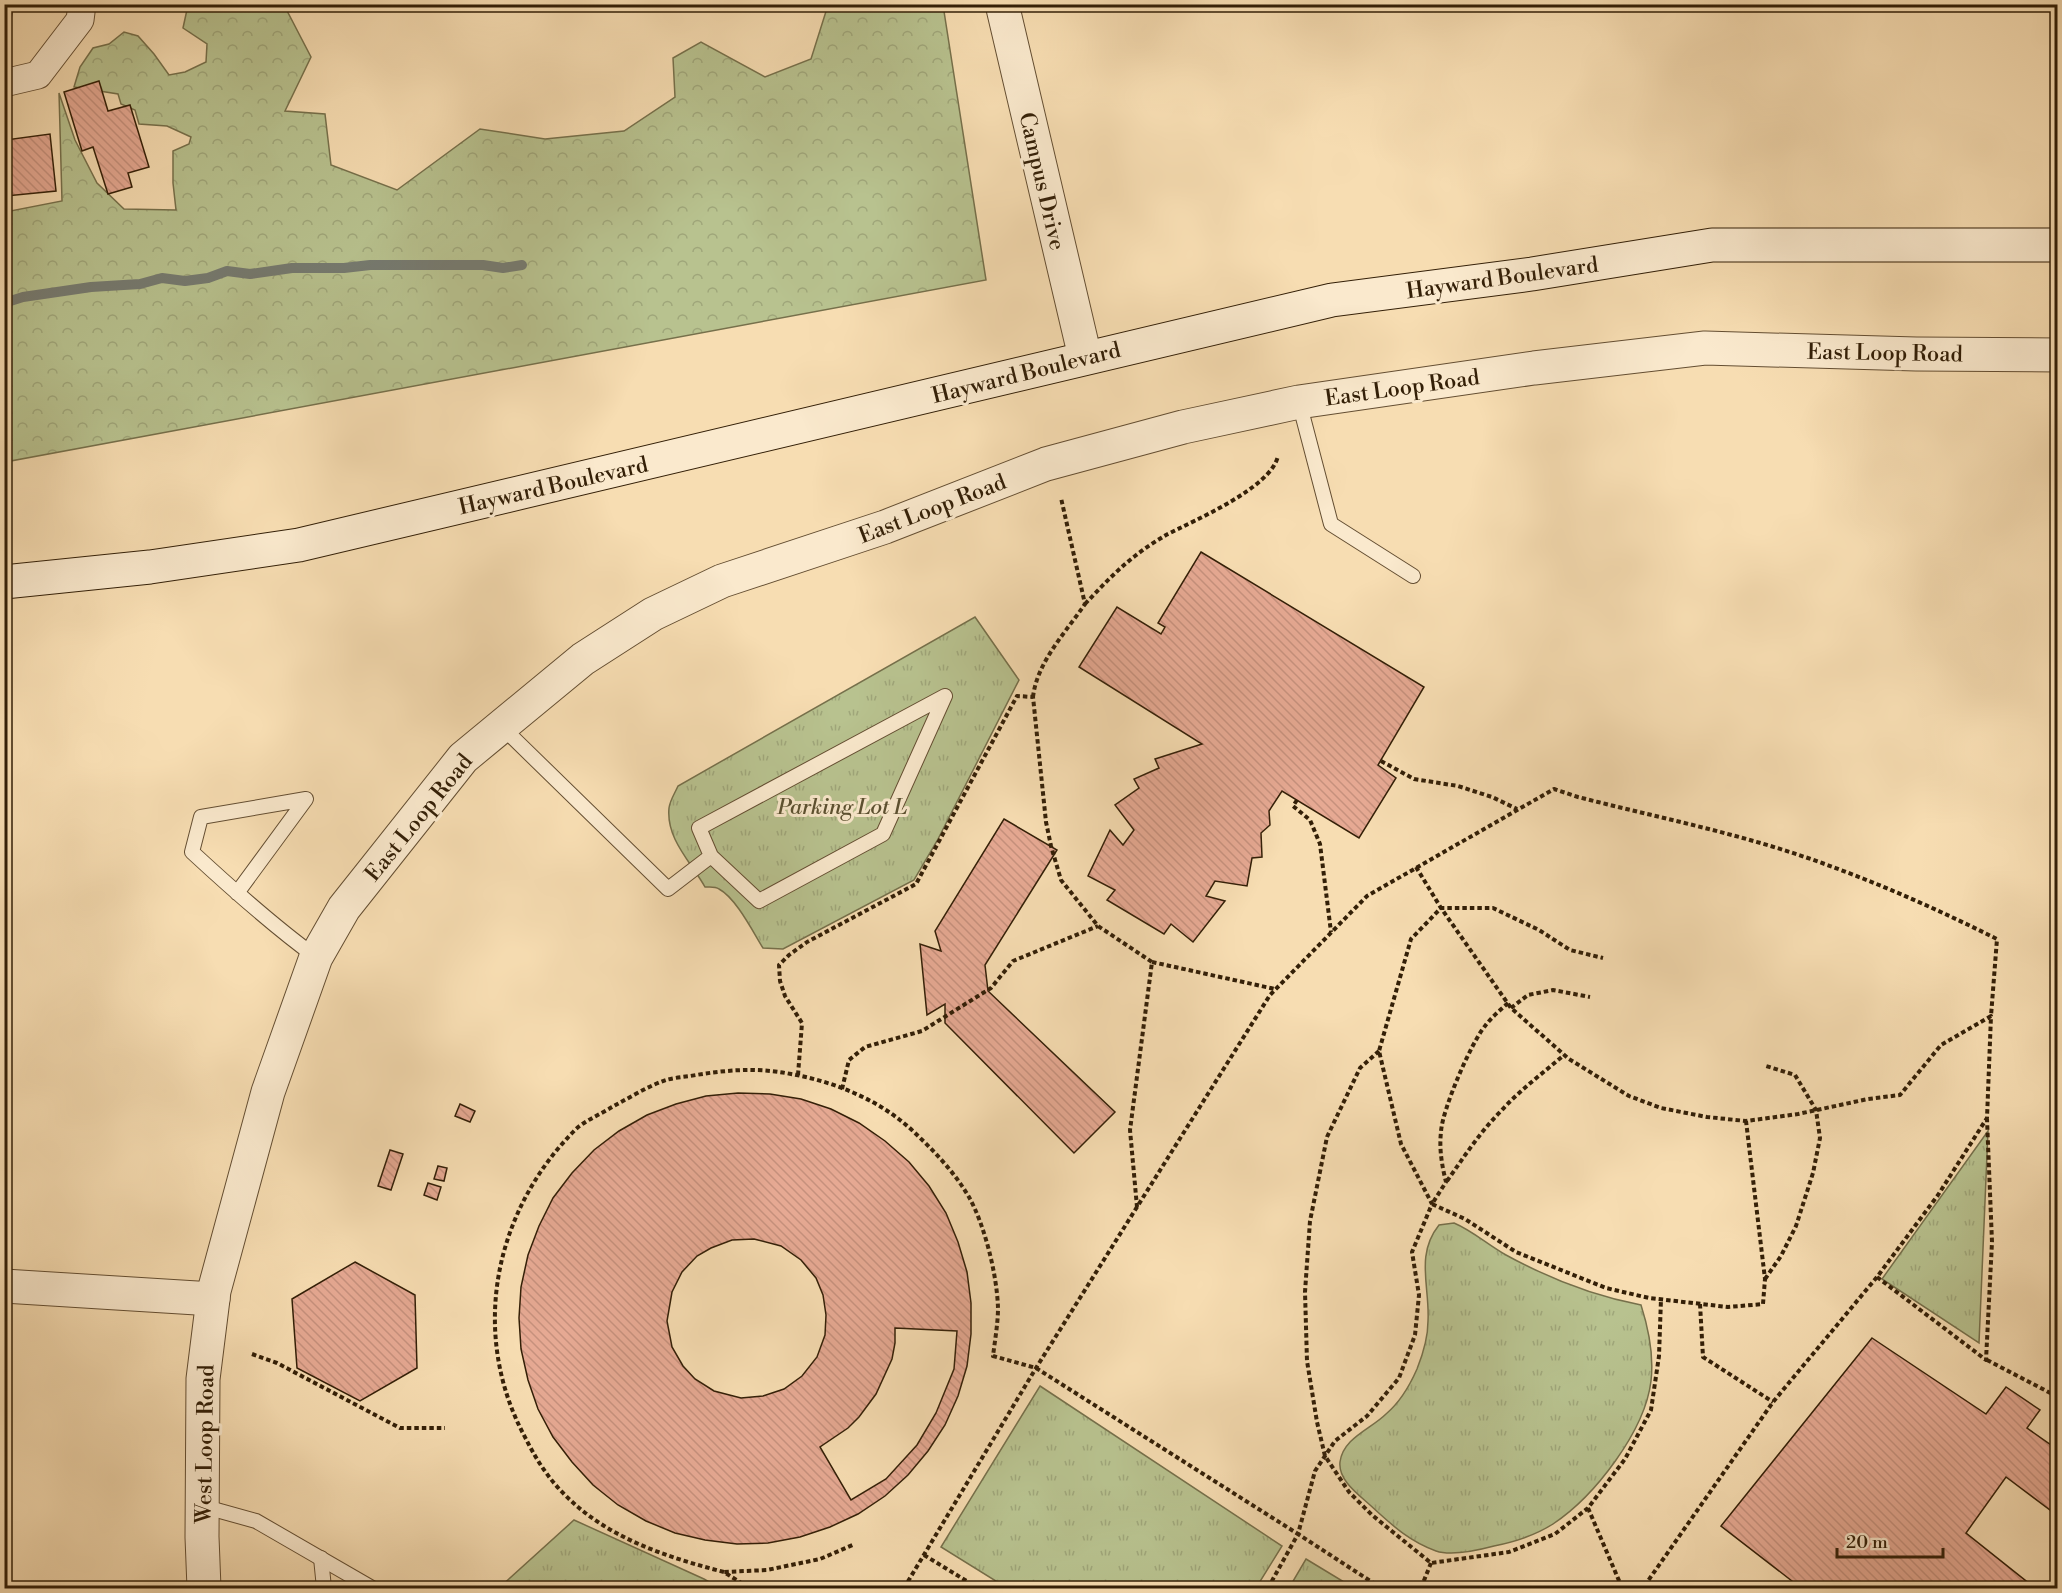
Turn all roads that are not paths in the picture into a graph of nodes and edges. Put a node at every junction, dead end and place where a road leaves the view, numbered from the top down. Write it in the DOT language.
graph roads {
  1 [pos="82,4"];
  2 [pos="1002,4"];
  3 [pos="4,83"];
  4 [pos="2058,245"];
  5 [pos="2058,356"];
  6 [pos="1085,357"];
  7 [pos="1299,402"];
  8 [pos="1413,576"];
  9 [pos="4,582"];
  10 [pos="501,726"];
  11 [pos="711,856"];
  12 [pos="237,893"];
  13 [pos="316,957"];
  14 [pos="4,1286"];
  15 [pos="213,1299"];
  16 [pos="202,1506"];
  17 [pos="321,1558"];
  18 [pos="204,1588"];
  19 [pos="324,1588"];
  20 [pos="372,1588"];
  1 -- 3 [label="street"];
  2 -- 6 [label="street, Campus Drive"];
  4 -- 6 [label="street, Hayward Boulevard"];
  5 -- 7 [label="street, East Loop Road"];
  6 -- 9 [label="street, Hayward Boulevard"];
  7 -- 8 [label="lane"];
  7 -- 10 [label="street, East Loop Road"];
  10 -- 11 [label="lane"];
  10 -- 13 [label="street, East Loop Road"];
  11 -- 11 [label="lane"];
  12 -- 12 [label="lane"];
  12 -- 13 [label="lane"];
  13 -- 15 [label="street, East Loop Road"];
  14 -- 15 [label="street"];
  15 -- 16 [label="street, West Loop Road"];
  16 -- 17 [label="lane"];
  16 -- 18 [label="street, West Loop Road"];
  17 -- 19 [label="lane"];
  17 -- 20 [label="lane"];
}
